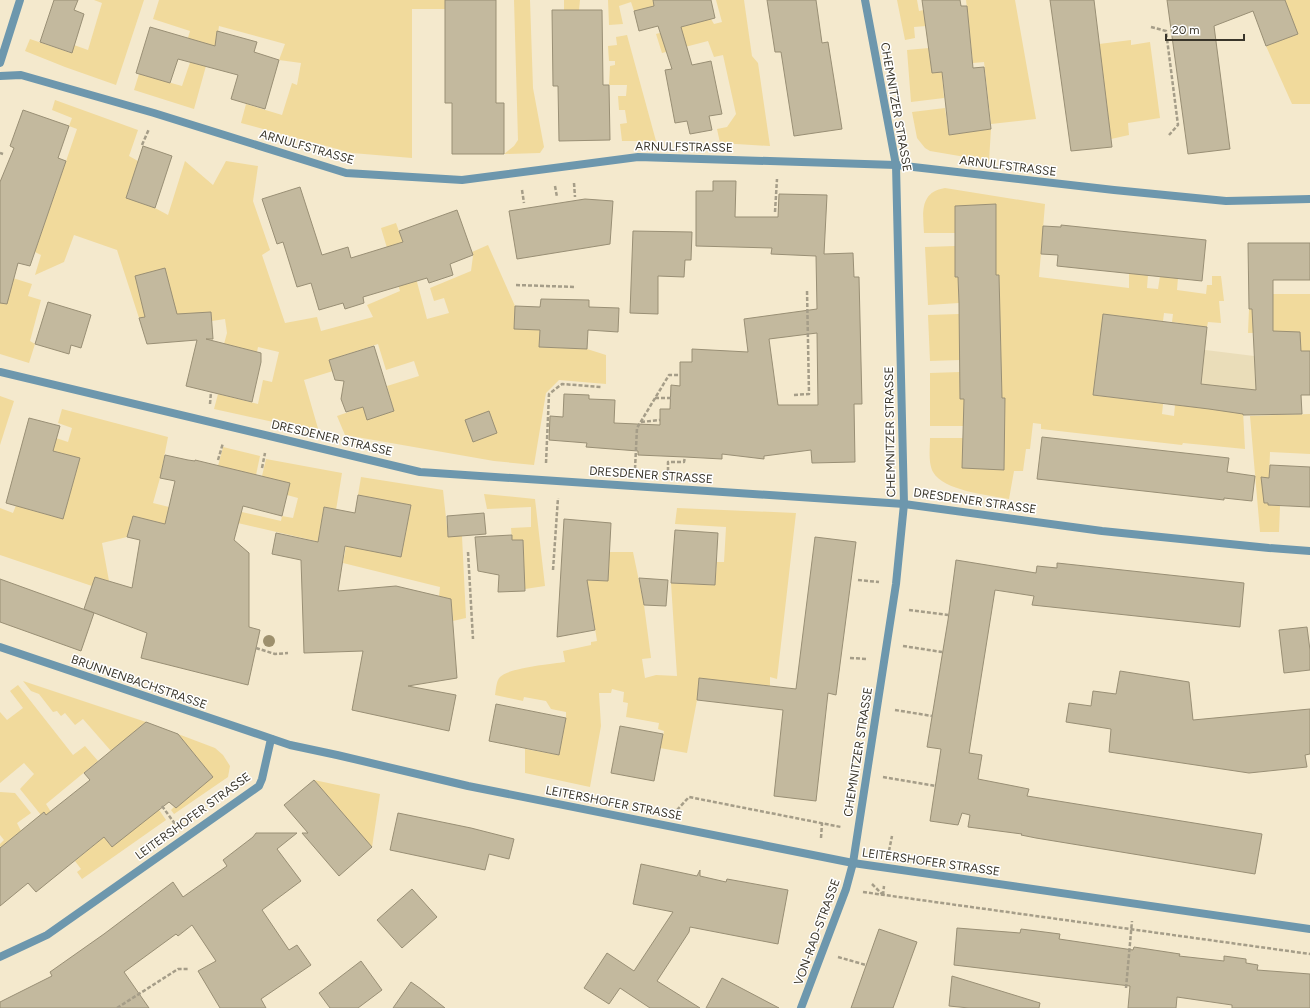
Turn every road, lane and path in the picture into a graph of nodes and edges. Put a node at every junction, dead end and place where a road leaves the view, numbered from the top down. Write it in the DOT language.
graph roads {
  1 [pos="20,0"];
  2 [pos="865,0"];
  3 [pos="1151,27"];
  4 [pos="0,63"];
  5 [pos="0,76"];
  6 [pos="1169,134"];
  7 [pos="778,162"];
  8 [pos="896,165"];
  9 [pos="1310,199"];
  10 [pos="776,212"];
  11 [pos="516,284"];
  12 [pos="576,287"];
  13 [pos="807,290"];
  14 [pos="0,372"];
  15 [pos="680,375"];
  16 [pos="600,386"];
  17 [pos="794,395"];
  18 [pos="655,398"];
  19 [pos="671,398"];
  20 [pos="660,420"];
  21 [pos="640,422"];
  22 [pos="685,457"];
  23 [pos="545,480"];
  24 [pos="559,480"];
  25 [pos="634,485"];
  26 [pos="667,488"];
  27 [pos="904,504"];
  28 [pos="1310,551"];
  29 [pos="468,552"];
  30 [pos="553,570"];
  31 [pos="892,607"];
  32 [pos="948,615"];
  33 [pos="473,639"];
  34 [pos="887,643"];
  35 [pos="0,648"];
  36 [pos="256,648"];
  37 [pos="942,652"];
  38 [pos="288,653"];
  39 [pos="876,708"];
  40 [pos="932,716"];
  41 [pos="271,739"];
  42 [pos="866,775"];
  43 [pos="936,786"];
  44 [pos="162,806"];
  45 [pos="170,816"];
  46 [pos="662,825"];
  47 [pos="858,830"];
  48 [pos="853,863"];
  49 [pos="883,895"];
  50 [pos="1135,904"];
  51 [pos="1131,928"];
  52 [pos="1310,929"];
  53 [pos="822,952"];
  54 [pos="1310,954"];
  55 [pos="0,957"];
  56 [pos="866,965"];
  57 [pos="188,969"];
  58 [pos="1126,988"];
  59 [pos="117,1008"];
  60 [pos="801,1008"];
  1 -- 4 [label="street"];
  2 -- 8 [label="street, CHEMNITZER STRASSE"];
  3 -- 6 [label="path"];
  5 -- 7 [label="street, ARNULFSTRASSE"];
  7 -- 8 [label="street, ARNULFSTRASSE"];
  7 -- 10 [label="path"];
  8 -- 9 [label="street, ARNULFSTRASSE"];
  8 -- 27 [label="street, CHEMNITZER STRASSE"];
  11 -- 12 [label="path"];
  13 -- 17 [label="path"];
  14 -- 23 [label="street, DRESDENER STRASSE"];
  15 -- 18 [label="path"];
  16 -- 23 [label="path"];
  18 -- 19 [label="path"];
  18 -- 21 [label="path"];
  20 -- 21 [label="path"];
  21 -- 25 [label="path"];
  22 -- 26 [label="path"];
  23 -- 24 [label="street, DRESDENER STRASSE"];
  24 -- 25 [label="street, DRESDENER STRASSE"];
  24 -- 30 [label="path"];
  25 -- 26 [label="street, DRESDENER STRASSE"];
  26 -- 27 [label="street, DRESDENER STRASSE"];
  27 -- 28 [label="street, DRESDENER STRASSE"];
  27 -- 31 [label="street, CHEMNITZER STRASSE"];
  29 -- 33 [label="path"];
  31 -- 32 [label="path"];
  31 -- 34 [label="street, CHEMNITZER STRASSE"];
  34 -- 37 [label="path"];
  34 -- 39 [label="street, CHEMNITZER STRASSE"];
  35 -- 41 [label="street, BRUNNENBACHSTRASSE"];
  36 -- 38 [label="path"];
  39 -- 40 [label="path"];
  39 -- 42 [label="street, CHEMNITZER STRASSE"];
  41 -- 46 [label="street, LEITERSHOFER STRASSE"];
  41 -- 55 [label="street, LEITERSHOFER STRASSE"];
  42 -- 43 [label="path"];
  42 -- 47 [label="street, CHEMNITZER STRASSE"];
  44 -- 45 [label="path"];
  46 -- 47 [label="path"];
  46 -- 48 [label="street, LEITERSHOFER STRASSE"];
  47 -- 48 [label="street, CHEMNITZER STRASSE"];
  48 -- 50 [label="street, LEITERSHOFER STRASSE"];
  48 -- 53 [label="street, VON-RAD-STRASSE"];
  49 -- 51 [label="path"];
  50 -- 51 [label="path"];
  50 -- 52 [label="street, LEITERSHOFER STRASSE"];
  51 -- 54 [label="path"];
  51 -- 58 [label="path"];
  53 -- 56 [label="path"];
  53 -- 60 [label="street, VON-RAD-STRASSE"];
  57 -- 59 [label="path"];
}
